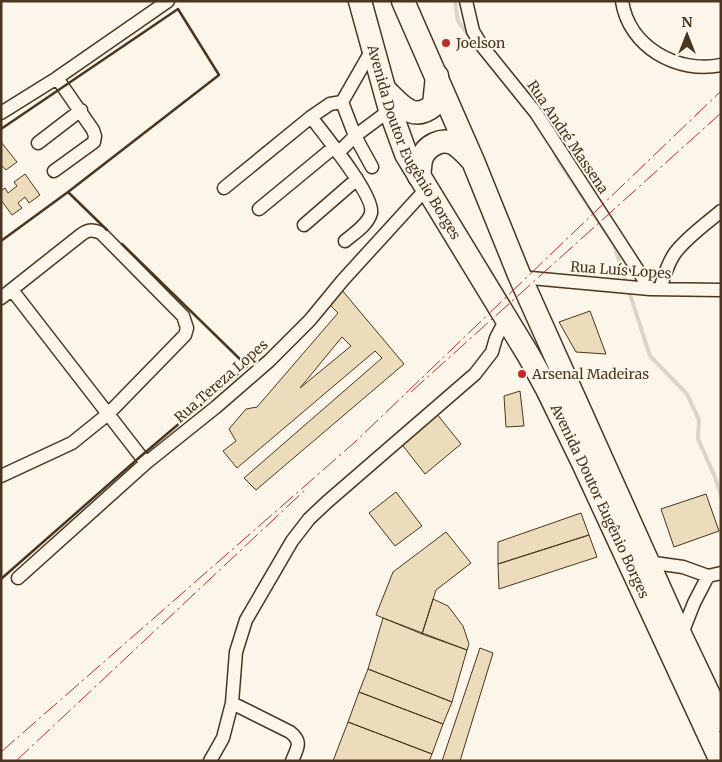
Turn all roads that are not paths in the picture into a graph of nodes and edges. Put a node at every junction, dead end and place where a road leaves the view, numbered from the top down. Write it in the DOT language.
graph roads {
  1 [pos="168,1"];
  2 [pos="360,1"];
  3 [pos="404,1"];
  4 [pos="466,1"];
  5 [pos="622,1"];
  6 [pos="149,7"];
  7 [pos="373,48"];
  8 [pos="721,65"];
  9 [pos="437,75"];
  10 [pos="58,78"];
  11 [pos="387,100"];
  12 [pos="342,102"];
  13 [pos="3,107"];
  14 [pos="80,110"];
  15 [pos="311,117"];
  16 [pos="355,136"];
  17 [pos="38,143"];
  18 [pos="336,151"];
  19 [pos="473,161"];
  20 [pos="372,167"];
  21 [pos="54,172"];
  22 [pos="357,179"];
  23 [pos="423,183"];
  24 [pos="224,188"];
  25 [pos="259,209"];
  26 [pos="721,210"];
  27 [pos="304,225"];
  28 [pos="345,241"];
  29 [pos="520,277"];
  30 [pos="655,289"];
  31 [pos="721,290"];
  32 [pos="6,294"];
  33 [pos="506,319"];
  34 [pos="108,414"];
  35 [pos="146,463"];
  36 [pos="1,476"];
  37 [pos="647,562"];
  38 [pos="714,574"];
  39 [pos="18,578"];
  40 [pos="681,636"];
  41 [pos="232,703"];
  42 [pos="721,720"];
  43 [pos="721,760"];
  44 [pos="210,761"];
  45 [pos="292,761"];
  1 -- 6 [label="street"];
  2 -- 7 [label="highway, Avenida Doutor Eugênio Borges"];
  3 -- 9 [label="highway, Avenida Doutor Eugênio Borges"];
  4 -- 30 [label="street, Rua André Massena"];
  5 -- 8 [label="street"];
  6 -- 10 [label="street"];
  7 -- 11 [label="highway, Avenida Doutor Eugênio Borges"];
  7 -- 12 [label="street"];
  9 -- 11 [label="highway"];
  9 -- 19 [label="highway, Avenida Doutor Eugênio Borges"];
  10 -- 13 [label="street"];
  10 -- 14 [label="street"];
  11 -- 16 [label="street"];
  11 -- 23 [label="highway, Avenida Doutor Eugênio Borges"];
  12 -- 15 [label="street"];
  12 -- 16 [label="street"];
  14 -- 17 [label="street"];
  14 -- 21 [label="street"];
  15 -- 18 [label="street"];
  15 -- 24 [label="street"];
  16 -- 18 [label="street"];
  16 -- 20 [label="street"];
  18 -- 22 [label="street"];
  18 -- 25 [label="street"];
  19 -- 23 [label="highway"];
  19 -- 29 [label="highway, Avenida Doutor Eugênio Borges"];
  22 -- 27 [label="street"];
  22 -- 28 [label="street"];
  23 -- 33 [label="highway, Avenida Doutor Eugênio Borges"];
  23 -- 35 [label="street, Rua Tereza Lopes"];
  26 -- 30 [label="street"];
  29 -- 30 [label="street, Rua Luís Lopes"];
  29 -- 37 [label="highway, Avenida Doutor Eugênio Borges"];
  30 -- 31 [label="street, Rua Luís Lopes"];
  32 -- 34 [label="street"];
  32 -- 34 [label="street"];
  33 -- 41 [label="street"];
  33 -- 43 [label="highway, Avenida Doutor Eugênio Borges"];
  34 -- 35 [label="street"];
  34 -- 36 [label="street"];
  35 -- 39 [label="street, Rua Tereza Lopes"];
  37 -- 38 [label="street"];
  37 -- 40 [label="highway, Avenida Doutor Eugênio Borges"];
  38 -- 40 [label="street"];
  40 -- 42 [label="highway, Avenida Doutor Eugênio Borges"];
  41 -- 44 [label="street"];
  41 -- 45 [label="street"];
}
